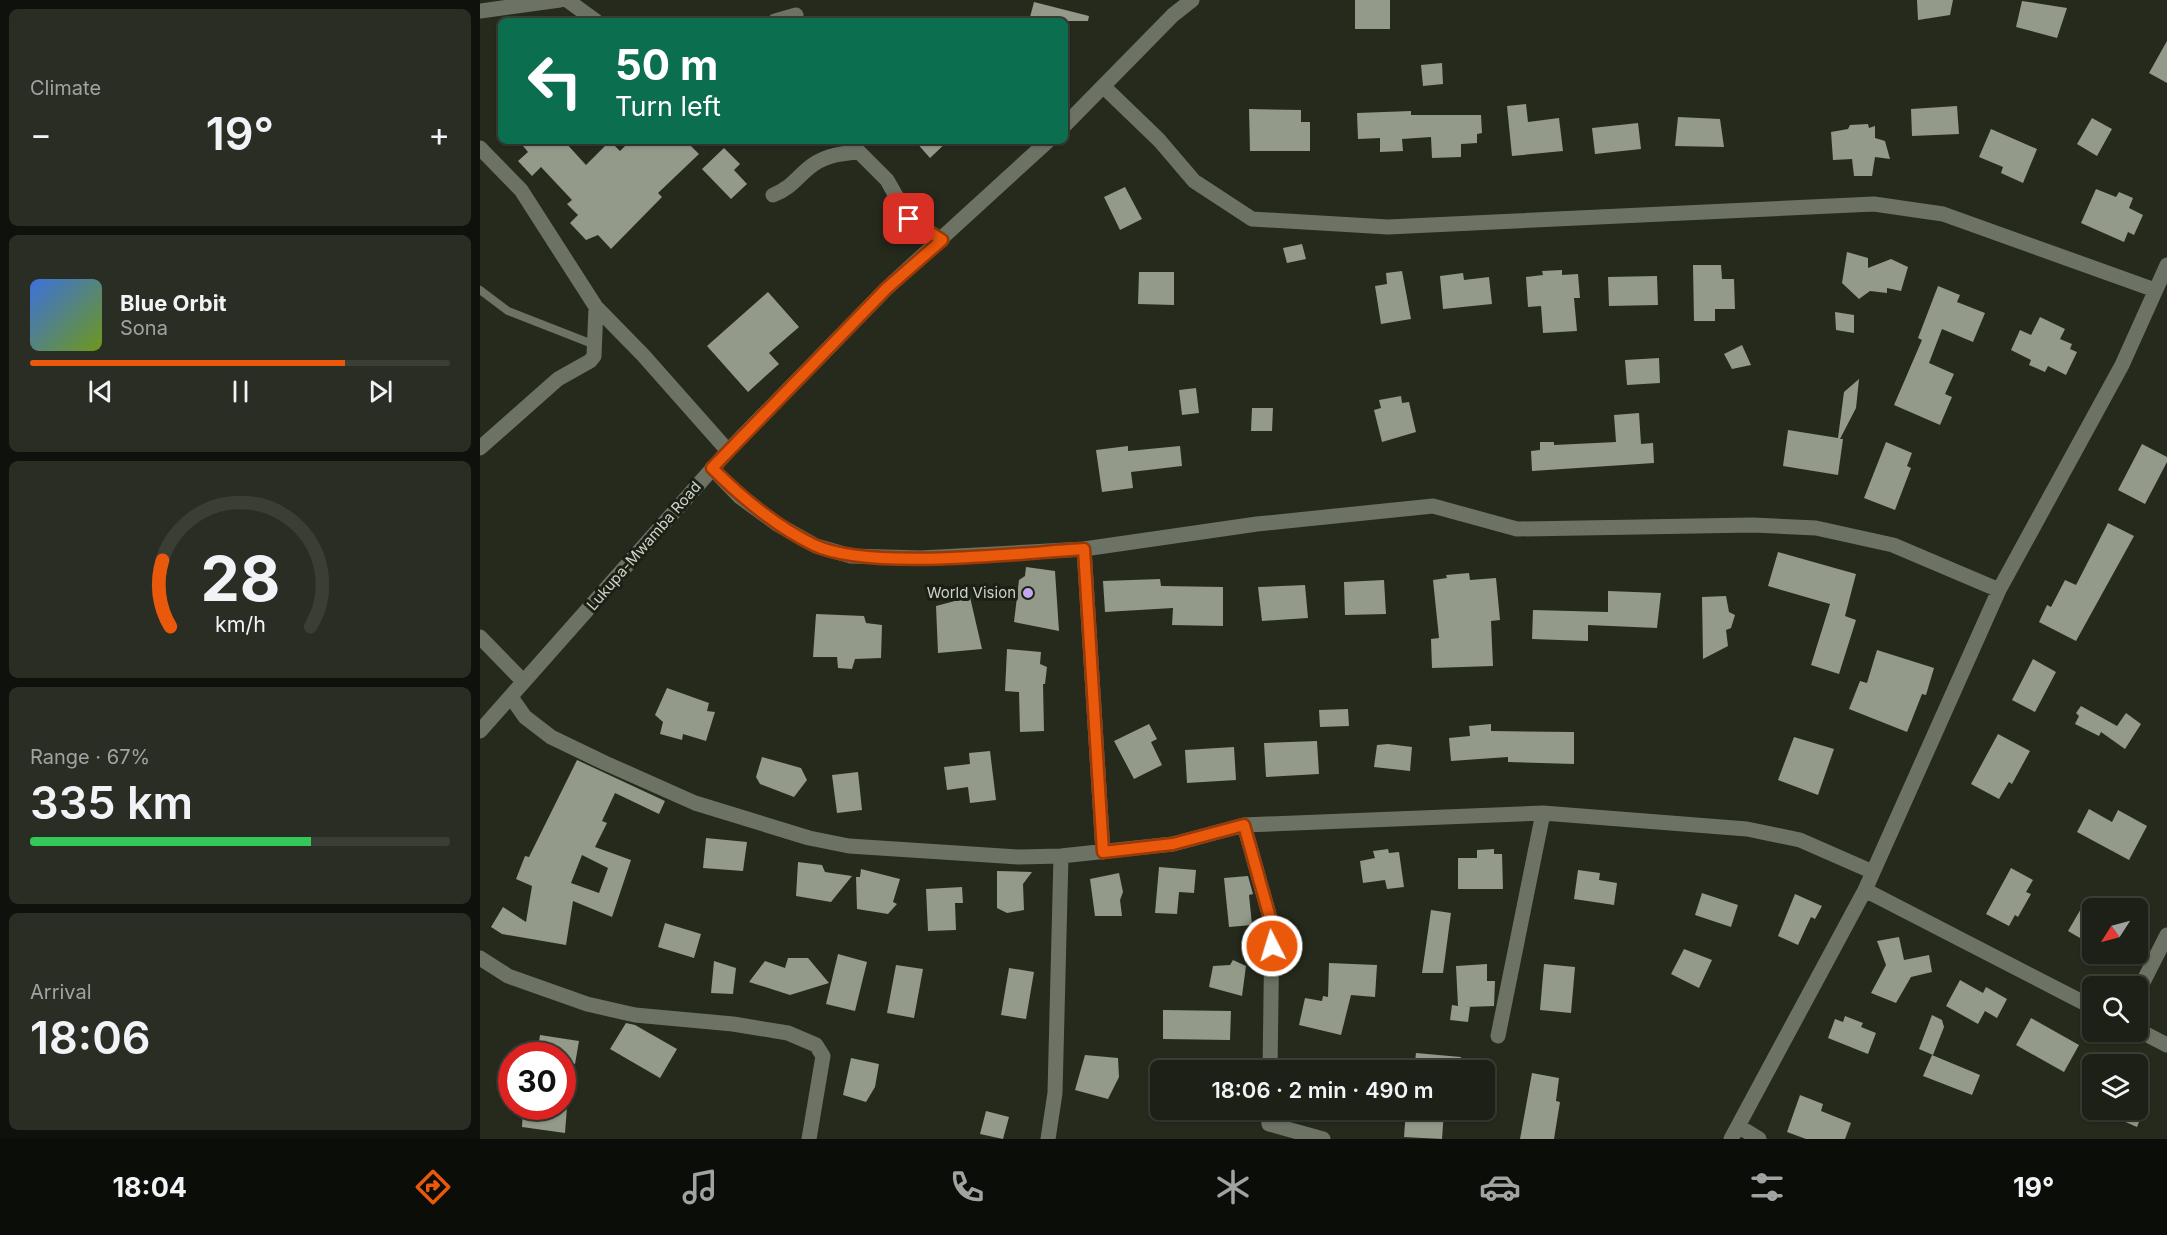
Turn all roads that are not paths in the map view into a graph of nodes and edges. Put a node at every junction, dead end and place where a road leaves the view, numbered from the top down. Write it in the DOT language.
graph roads {
  1 [pos="560,0"];
  2 [pos="567,0"];
  3 [pos="1192,0"];
  4 [pos="480,11"];
  5 [pos="796,15"];
  6 [pos="592,18"];
  7 [pos="786,18"];
  8 [pos="1104,87"];
  9 [pos="1068,122"];
  10 [pos="1045,144"];
  11 [pos="480,148"];
  12 [pos="773,195"];
  13 [pos="942,240"];
  14 [pos="2167,265"];
  15 [pos="480,290"];
  16 [pos="2155,290"];
  17 [pos="596,308"];
  18 [pos="594,345"];
  19 [pos="480,447"];
  20 [pos="728,452"];
  21 [pos="712,468"];
  22 [pos="1084,549"];
  23 [pos="1999,590"];
  24 [pos="480,638"];
  25 [pos="523,681"];
  26 [pos="511,697"];
  27 [pos="480,731"];
  28 [pos="1543,813"];
  29 [pos="1244,825"];
  30 [pos="1103,852"];
  31 [pos="1061,856"];
  32 [pos="1873,872"];
  33 [pos="1865,890"];
  34 [pos="2167,935"];
  35 [pos="480,958"];
  36 [pos="2146,976"];
  37 [pos="2082,1002"];
  38 [pos="2148,1035"];
  39 [pos="1498,1036"];
  40 [pos="2167,1045"];
  41 [pos="1270,1060"];
  42 [pos="1268,1120"];
  43 [pos="1735,1132"];
  44 [pos="809,1139"];
  45 [pos="1048,1139"];
  46 [pos="1323,1139"];
  47 [pos="1759,1139"];
  1 -- 4 [label="street"];
  2 -- 6 [label="street"];
  3 -- 8 [label="street"];
  5 -- 7 [label="street"];
  8 -- 9 [label="street"];
  8 -- 16 [label="street"];
  10 -- 13 [label="street, Lukupa-Mwamba Road"];
  11 -- 17 [label="street"];
  12 -- 13 [label="street"];
  13 -- 20 [label="street, Lukupa-Mwamba Road"];
  14 -- 16 [label="street"];
  15 -- 18 [label="lane"];
  16 -- 23 [label="street"];
  17 -- 18 [label="street"];
  17 -- 20 [label="street"];
  18 -- 19 [label="street"];
  20 -- 21 [label="street, Lukupa-Mwamba Road"];
  21 -- 22 [label="street"];
  21 -- 25 [label="street, Lukupa-Mwamba Road"];
  22 -- 23 [label="street"];
  22 -- 30 [label="street"];
  23 -- 32 [label="street"];
  24 -- 25 [label="street"];
  25 -- 26 [label="street, Lukupa-Mwamba Road"];
  26 -- 27 [label="street, Lukupa-Mwamba Road"];
  26 -- 31 [label="street"];
  28 -- 29 [label="street"];
  28 -- 32 [label="street"];
  28 -- 39 [label="street"];
  29 -- 30 [label="street"];
  29 -- 41 [label="street"];
  30 -- 31 [label="street"];
  31 -- 45 [label="street"];
  32 -- 33 [label="street"];
  33 -- 37 [label="street"];
  33 -- 43 [label="street"];
  34 -- 36 [label="street"];
  35 -- 44 [label="street"];
  38 -- 40 [label="street"];
  42 -- 46 [label="street"];
  43 -- 47 [label="street"];
}
